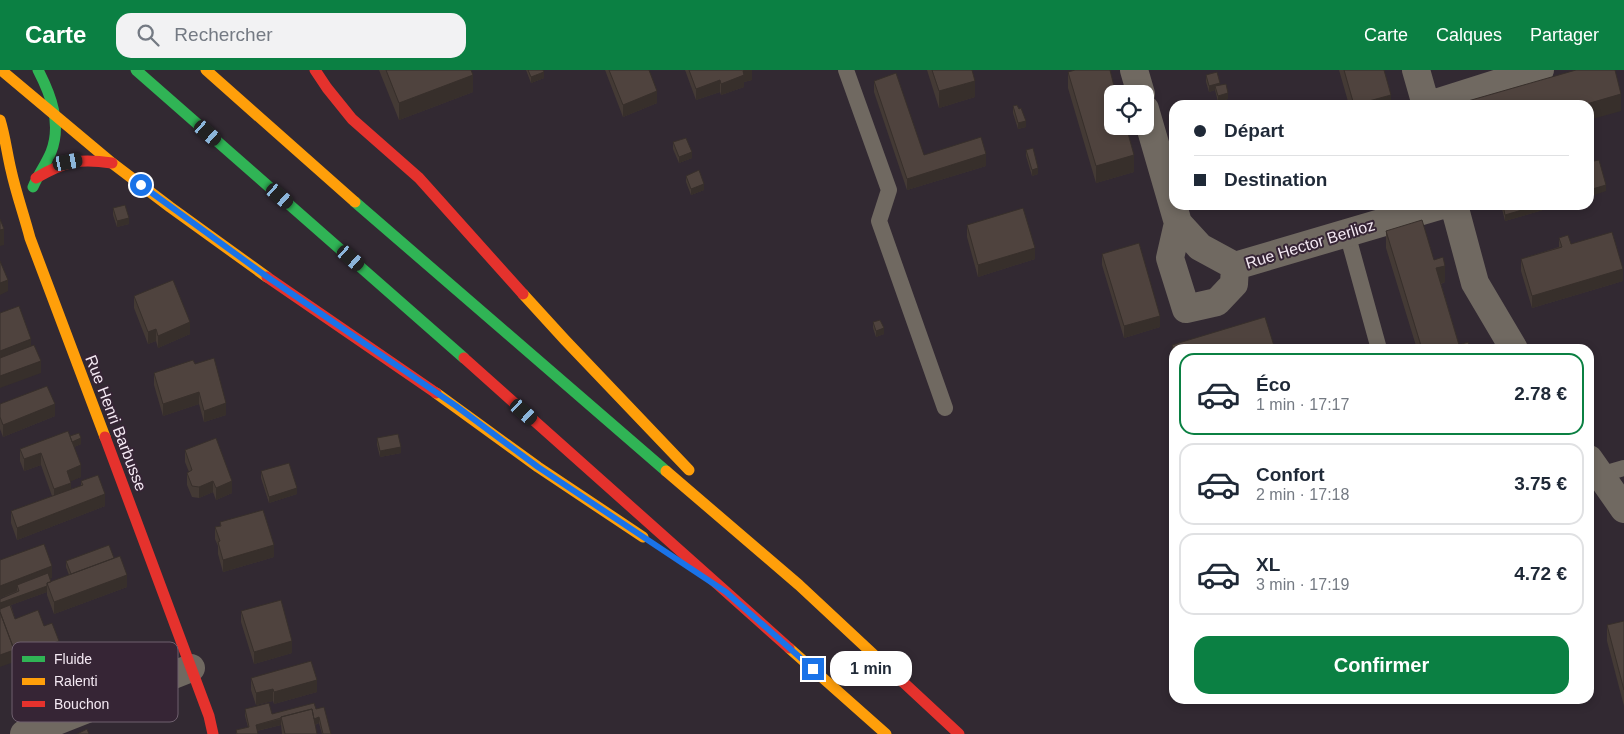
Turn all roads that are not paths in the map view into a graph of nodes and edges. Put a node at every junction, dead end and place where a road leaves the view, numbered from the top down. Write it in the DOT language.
graph roads {
  1 [pos="2,70"];
  2 [pos="38,70"];
  3 [pos="136,70"];
  4 [pos="206,70"];
  5 [pos="315,70"];
  6 [pos="846,70"];
  7 [pos="1134,70"];
  8 [pos="1416,70"];
  9 [pos="1540,70"];
  10 [pos="1138,85"];
  11 [pos="1426,100"];
  12 [pos="1444,100"];
  13 [pos="54,115"];
  14 [pos="0,120"];
  15 [pos="1153,135"];
  16 [pos="112,163"];
  17 [pos="36,178"];
  18 [pos="1169,192"];
  19 [pos="23,209"];
  20 [pos="1174,210"];
  21 [pos="1425,210"];
  22 [pos="1455,210"];
  23 [pos="1178,223"];
  24 [pos="1347,233"];
  25 [pos="1235,266"];
  26 [pos="1378,344"];
  27 [pos="1511,344"];
  28 [pos="945,408"];
  29 [pos="1604,468"];
  30 [pos="696,477"];
  31 [pos="716,498"];
  32 [pos="1624,509"];
  33 [pos="799,585"];
  34 [pos="726,592"];
  35 [pos="191,668"];
  36 [pos="178,673"];
  37 [pos="54,722"];
  38 [pos="24,734"];
  39 [pos="213,734"];
  40 [pos="886,734"];
  41 [pos="959,734"];
  1 -- 13 [label="main road"];
  2 -- 13 [label="main road"];
  3 -- 34 [label="main road"];
  4 -- 33 [label="main road"];
  5 -- 30 [label="main road"];
  6 -- 28 [label="lane"];
  7 -- 10 [label="street"];
  8 -- 11 [label="street"];
  9 -- 12 [label="street"];
  13 -- 16 [label="main road"];
  13 -- 17 [label="main road"];
  14 -- 19 [label="main road, Rue Henri Barbusse"];
  15 -- 18 [label="street, Rue Hector Berlioz"];
  16 -- 17 [label="main road"];
  16 -- 34 [label="main road"];
  17 -- 19 [label="main road"];
  19 -- 35 [label="main road, Rue Henri Barbusse"];
  20 -- 23 [label="street, Rue Hector Berlioz"];
  21 -- 24 [label="street, Rue Hector Berlioz"];
  22 -- 27 [label="street"];
  23 -- 25 [label="street, Rue Hector Berlioz"];
  23 -- 25 [label="street, Rue Hector Berlioz"];
  24 -- 25 [label="street, Rue Hector Berlioz"];
  24 -- 26 [label="lane"];
  29 -- 32 [label="street"];
  31 -- 33 [label="main road"];
  33 -- 41 [label="main road"];
  34 -- 40 [label="main road"];
  35 -- 36 [label="street"];
  35 -- 39 [label="main road, Rue Henri Barbusse"];
  37 -- 38 [label="street"];
}
